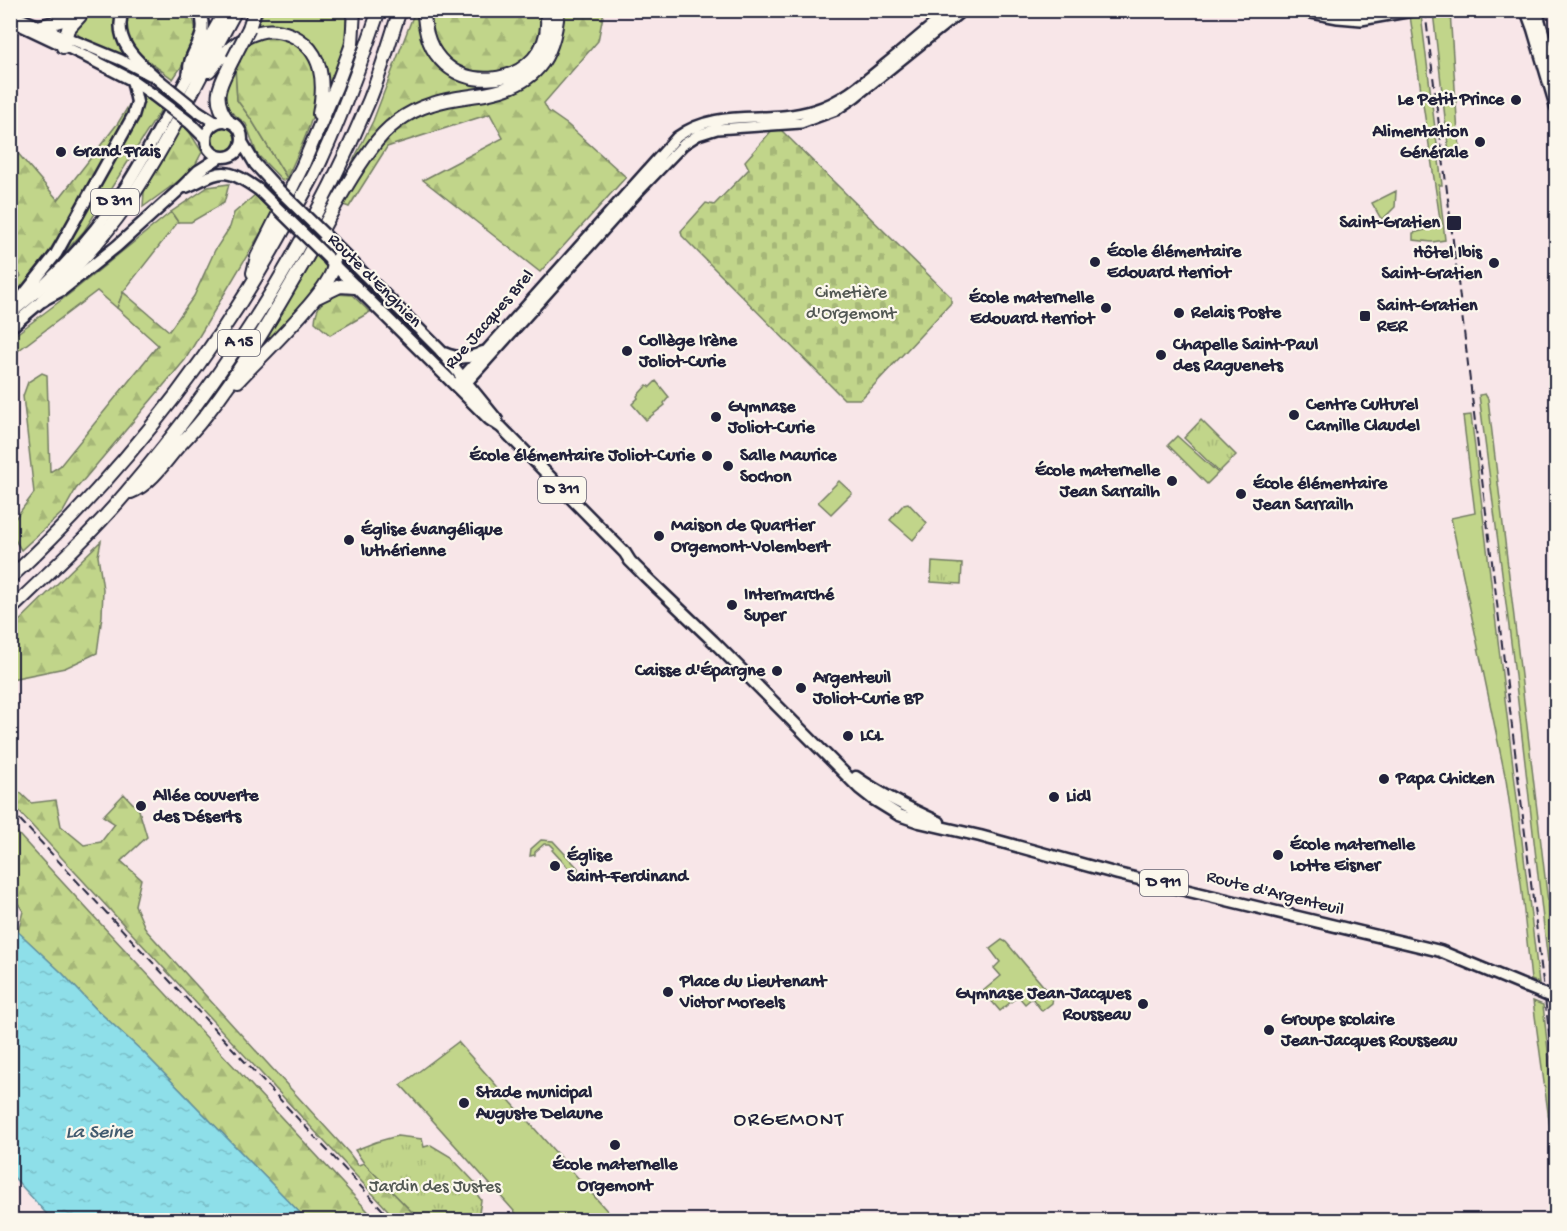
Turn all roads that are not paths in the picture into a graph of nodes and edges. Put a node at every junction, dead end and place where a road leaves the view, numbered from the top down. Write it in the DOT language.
graph roads {
  1 [pos="123,10"];
  2 [pos="199,10"];
  3 [pos="226,10"];
  4 [pos="236,10"];
  5 [pos="354,10"];
  6 [pos="379,10"];
  7 [pos="400,10"];
  8 [pos="424,10"];
  9 [pos="546,10"];
  10 [pos="556,10"];
  11 [pos="950,10"];
  12 [pos="963,10"];
  13 [pos="1296,10"];
  14 [pos="1337,10"];
  15 [pos="1375,10"];
  16 [pos="1418,10"];
  17 [pos="85,11"];
  18 [pos="1536,13"];
  19 [pos="10,14"];
  20 [pos="254,17"];
  21 [pos="10,21"];
  22 [pos="38,27"];
  23 [pos="64,43"];
  24 [pos="87,57"];
  25 [pos="1557,57"];
  26 [pos="189,75"];
  27 [pos="1557,76"];
  28 [pos="132,80"];
  29 [pos="159,81"];
  30 [pos="195,88"];
  31 [pos="1557,91"];
  32 [pos="1557,107"];
  33 [pos="222,122"];
  34 [pos="205,138"];
  35 [pos="313,140"];
  36 [pos="242,142"];
  37 [pos="222,157"];
  38 [pos="180,189"];
  39 [pos="259,190"];
  40 [pos="324,234"];
  41 [pos="332,256"];
  42 [pos="355,287"];
  43 [pos="249,289"];
  44 [pos="316,297"];
  45 [pos="43,300"];
  46 [pos="13,312"];
  47 [pos="10,328"];
  48 [pos="483,352"];
  49 [pos="442,353"];
  50 [pos="461,382"];
  51 [pos="224,390"];
  52 [pos="124,495"];
  53 [pos="10,578"];
  54 [pos="10,610"];
  55 [pos="980,836"];
  56 [pos="1557,999"];
  1 -- 29 [label="main road"];
  2 -- 26 [label="main road, D 311"];
  3 -- 26 [label="highway"];
  4 -- 30 [label="highway"];
  5 -- 35 [label="highway"];
  6 -- 43 [label="highway, A 15"];
  7 -- 52 [label="highway, A 15"];
  8 -- 9 [label="highway"];
  10 -- 51 [label="highway"];
  11 -- 48 [label="main road, Rue Jacques Brel"];
  12 -- 50 [label="main road, Rue Jacques Brel"];
  13 -- 16 [label="main road"];
  14 -- 15 [label="main road"];
  17 -- 22 [label="highway"];
  17 -- 23 [label="highway"];
  18 -- 25 [label="main road"];
  18 -- 27 [label="main road"];
  18 -- 31 [label="main road"];
  18 -- 32 [label="main road"];
  19 -- 22 [label="main road"];
  20 -- 33 [label="highway, bridge"];
  21 -- 23 [label="main road"];
  22 -- 23 [label="main road"];
  23 -- 24 [label="main road"];
  23 -- 29 [label="main road"];
  24 -- 28 [label="main road"];
  26 -- 46 [label="main road, D 311"];
  28 -- 34 [label="main road, bridge"];
  28 -- 46 [label="main road"];
  29 -- 33 [label="main road, bridge"];
  30 -- 35 [label="highway"];
  30 -- 45 [label="highway"];
  33 -- 34 [label="main road"];
  33 -- 36 [label="main road"];
  34 -- 37 [label="main road"];
  35 -- 43 [label="highway"];
  36 -- 37 [label="main road"];
  36 -- 40 [label="main road, Route d'Enghien, bridge"];
  37 -- 38 [label="main road, D 311"];
  37 -- 39 [label="main road, Route d'Enghien"];
  38 -- 39 [label="main road, D 311"];
  38 -- 45 [label="main road, D 311"];
  39 -- 41 [label="main road, Route d'Enghien / D 311, bridge"];
  40 -- 41 [label="highway"];
  41 -- 42 [label="main road, Route d'Enghien / D 311"];
  41 -- 44 [label="highway"];
  41 -- 49 [label="main road, Route d'Enghien / D 311"];
  42 -- 44 [label="highway"];
  42 -- 50 [label="main road, Route d'Enghien / D 311"];
  43 -- 53 [label="highway, A 15"];
  44 -- 51 [label="highway"];
  45 -- 47 [label="main road, D 311"];
  48 -- 49 [label="main road"];
  48 -- 50 [label="main road, Rue Jacques Brel"];
  49 -- 50 [label="main road, Route d'Enghien / D 311"];
  50 -- 55 [label="main road, Route d'Enghien / D 311"];
  51 -- 52 [label="highway"];
  52 -- 54 [label="highway, A 15"];
  55 -- 56 [label="main road, Route d'Argenteuil / D 911, bridge"];
}
